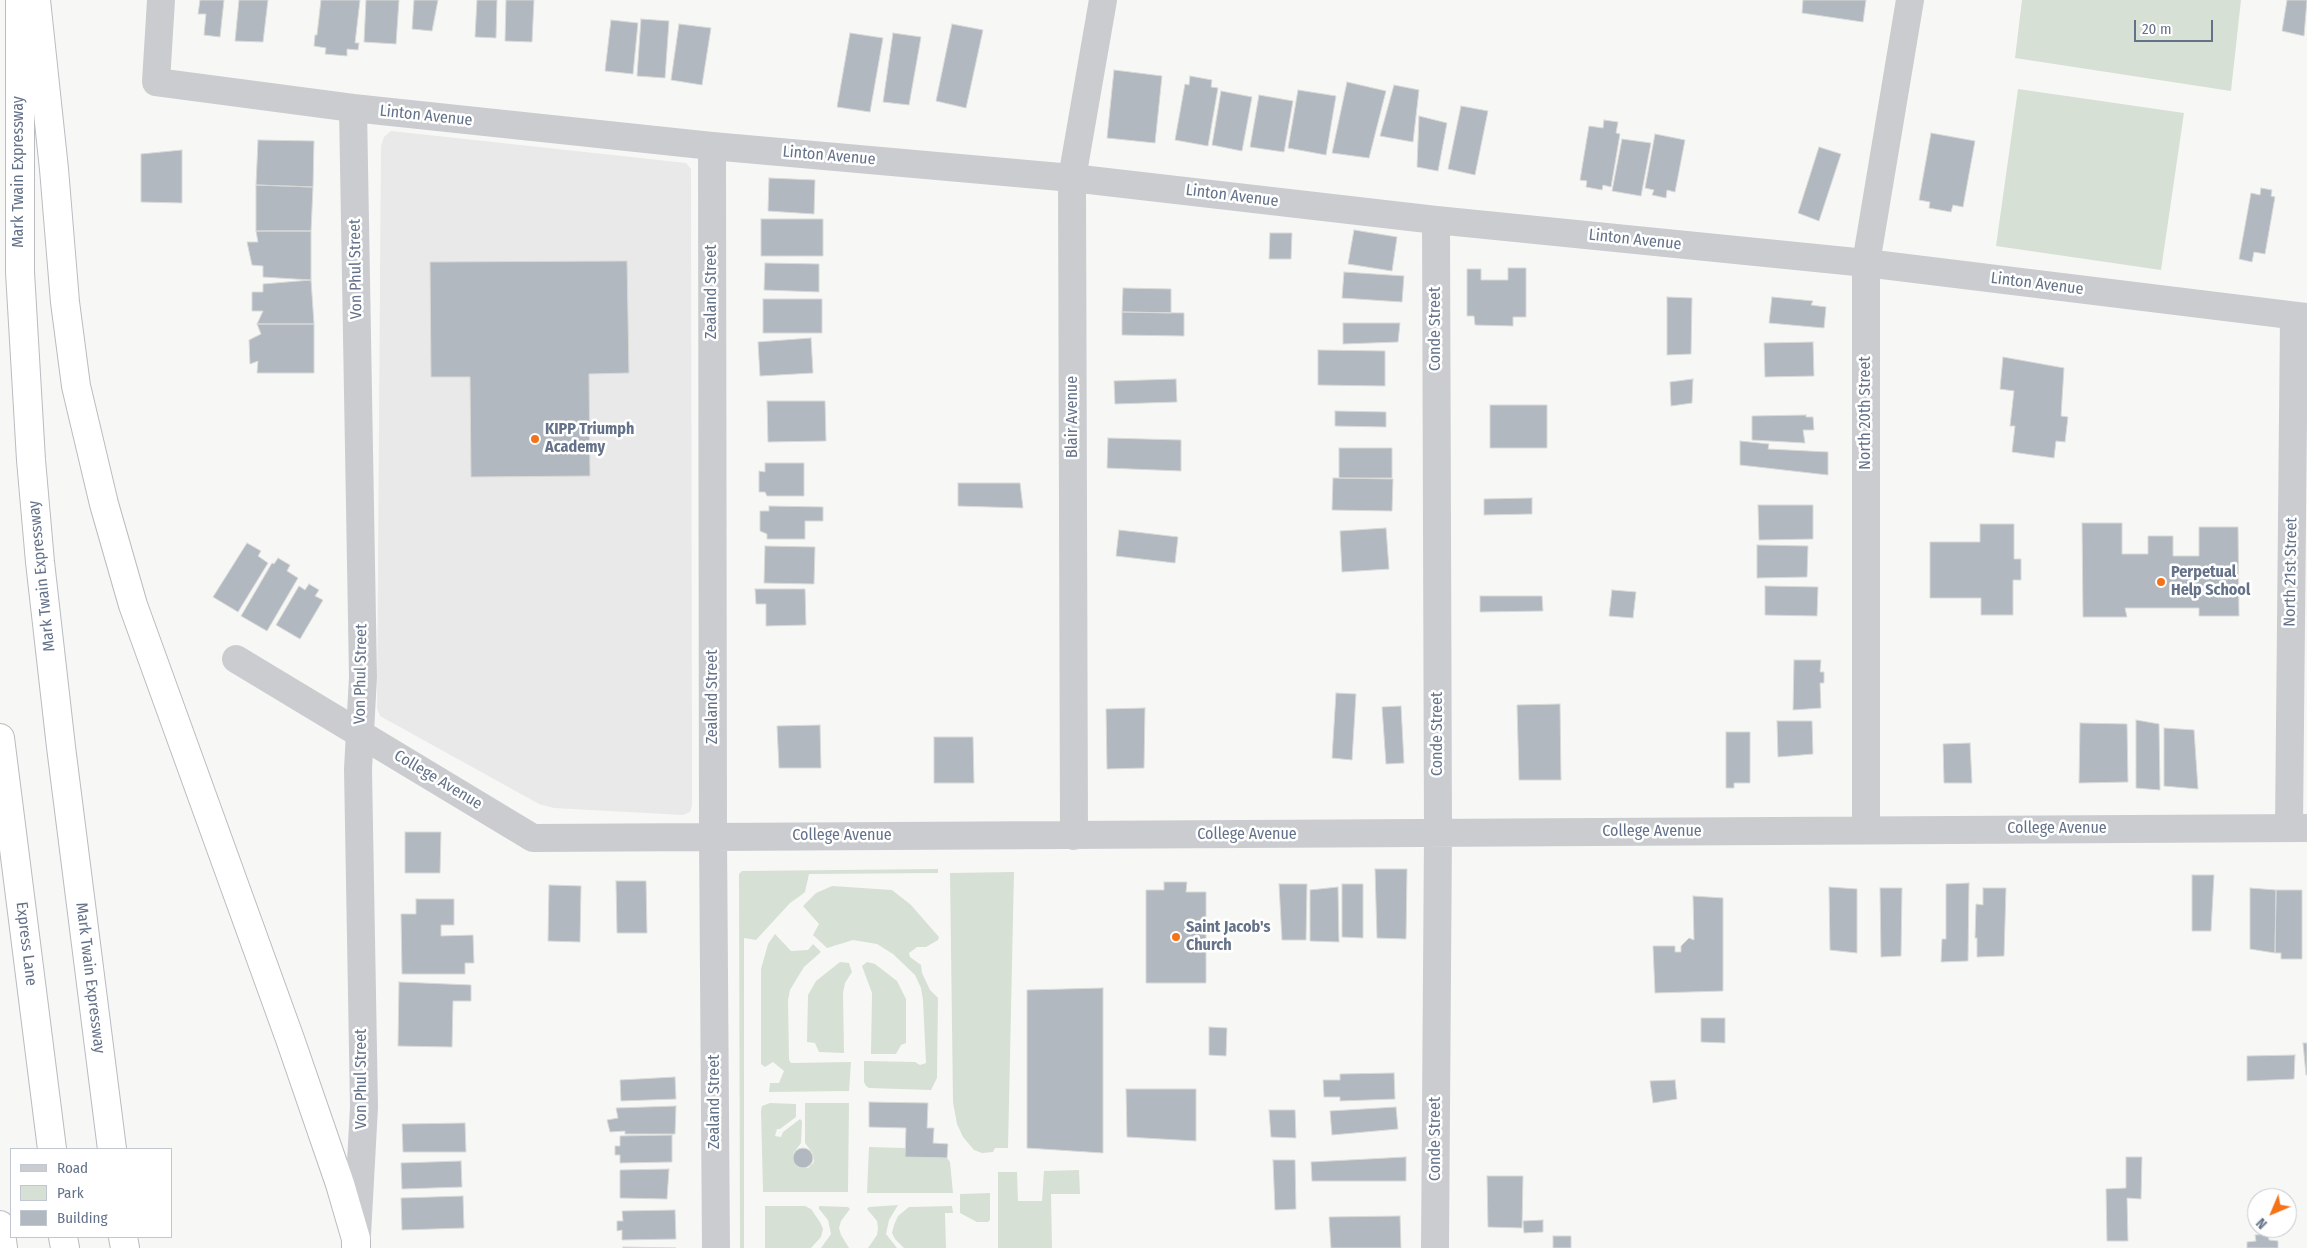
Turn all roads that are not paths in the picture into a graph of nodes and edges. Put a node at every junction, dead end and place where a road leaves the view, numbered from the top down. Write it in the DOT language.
graph roads {
  1 [pos="20,0"];
  2 [pos="36,0"];
  3 [pos="161,0"];
  4 [pos="1103,0"];
  5 [pos="1910,0"];
  6 [pos="353,108"];
  7 [pos="712,146"];
  8 [pos="1072,178"];
  9 [pos="1436,220"];
  10 [pos="1866,263"];
  11 [pos="2300,316"];
  12 [pos="236,659"];
  13 [pos="360,733"];
  14 [pos="0,738"];
  15 [pos="2298,828"];
  16 [pos="1866,830"];
  17 [pos="1438,834"];
  18 [pos="1074,836"];
  19 [pos="713,837"];
  20 [pos="52,1148"];
  21 [pos="112,1148"];
  22 [pos="0,1224"];
  23 [pos="356,1243"];
  24 [pos="3,1248"];
  25 [pos="716,1248"];
  26 [pos="1435,1248"];
  1 -- 21 [label="highway, Mark Twain Expressway"];
  2 -- 23 [label="highway"];
  3 -- 6 [label="street, Linton Avenue"];
  4 -- 8 [label="street, Blair Avenue"];
  5 -- 10 [label="street, North 20th Street"];
  6 -- 7 [label="street, Linton Avenue"];
  6 -- 13 [label="street, Von Phul Street"];
  7 -- 8 [label="street, Linton Avenue"];
  7 -- 19 [label="street, Zealand Street"];
  8 -- 9 [label="street, Linton Avenue"];
  8 -- 18 [label="street, Blair Avenue"];
  9 -- 10 [label="street, Linton Avenue"];
  9 -- 17 [label="street, Conde Street"];
  10 -- 11 [label="street, Linton Avenue"];
  10 -- 16 [label="street, North 20th Street"];
  11 -- 15 [label="street, North 21st Street"];
  12 -- 13 [label="street, College Avenue"];
  13 -- 19 [label="street, College Avenue"];
  13 -- 23 [label="street, Von Phul Street"];
  14 -- 20 [label="highway, Express Lane"];
  15 -- 16 [label="street, College Avenue"];
  16 -- 17 [label="street, College Avenue"];
  17 -- 18 [label="street, College Avenue"];
  17 -- 26 [label="street, Conde Street"];
  18 -- 19 [label="street, College Avenue"];
  19 -- 25 [label="street, Zealand Street"];
  22 -- 24 [label="highway"];
}
